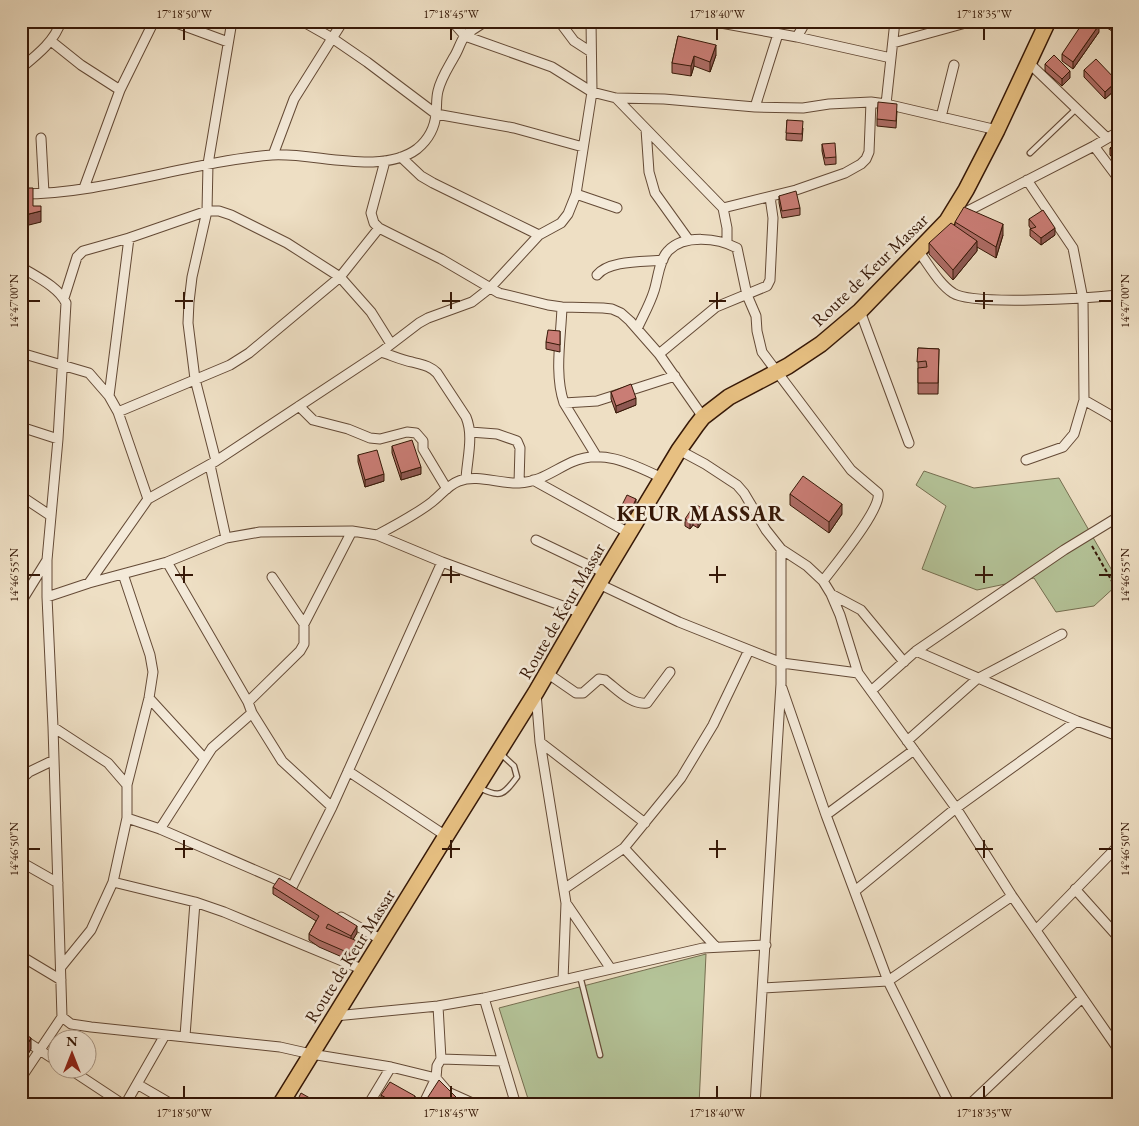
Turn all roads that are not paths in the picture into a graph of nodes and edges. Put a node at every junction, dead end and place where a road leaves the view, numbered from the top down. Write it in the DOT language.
graph roads {
  1 [pos="61,21"];
  2 [pos="154,21"];
  3 [pos="171,21"];
  4 [pos="232,21"];
  5 [pos="302,21"];
  6 [pos="343,21"];
  7 [pos="452,21"];
  8 [pos="486,21"];
  9 [pos="559,21"];
  10 [pos="591,21"];
  11 [pos="710,21"];
  12 [pos="806,21"];
  13 [pos="895,21"];
  14 [pos="972,21"];
  15 [pos="1048,21"];
  16 [pos="963,23"];
  17 [pos="778,34"];
  18 [pos="465,36"];
  19 [pos="797,37"];
  20 [pos="332,38"];
  21 [pos="51,41"];
  22 [pos="228,42"];
  23 [pos="893,43"];
  24 [pos="591,52"];
  25 [pos="891,58"];
  26 [pos="1029,63"];
  27 [pos="954,65"];
  28 [pos="21,68"];
  29 [pos="120,90"];
  30 [pos="592,92"];
  31 [pos="616,98"];
  32 [pos="871,102"];
  33 [pos="886,104"];
  34 [pos="755,107"];
  35 [pos="1076,109"];
  36 [pos="436,114"];
  37 [pos="941,117"];
  38 [pos="646,129"];
  39 [pos="996,130"];
  40 [pos="1118,132"];
  41 [pos="41,138"];
  42 [pos="1107,138"];
  43 [pos="1094,146"];
  44 [pos="583,148"];
  45 [pos="1030,153"];
  46 [pos="273,155"];
  47 [pos="401,157"];
  48 [pos="384,160"];
  49 [pos="208,164"];
  50 [pos="1118,178"];
  51 [pos="1027,180"];
  52 [pos="84,188"];
  53 [pos="44,193"];
  54 [pos="21,194"];
  55 [pos="576,194"];
  56 [pos="770,197"];
  57 [pos="617,208"];
  58 [pos="723,208"];
  59 [pos="207,211"];
  60 [pos="947,222"];
  61 [pos="379,228"];
  62 [pos="539,235"];
  63 [pos="129,238"];
  64 [pos="688,240"];
  65 [pos="726,242"];
  66 [pos="919,252"];
  67 [pos="663,260"];
  68 [pos="21,268"];
  69 [pos="596,275"];
  70 [pos="340,276"];
  71 [pos="490,288"];
  72 [pos="746,295"];
  73 [pos="1118,295"];
  74 [pos="64,298"];
  75 [pos="1083,299"];
  76 [pos="562,307"];
  77 [pos="860,311"];
  78 [pos="637,329"];
  79 [pos="391,344"];
  80 [pos="381,352"];
  81 [pos="21,353"];
  82 [pos="658,354"];
  83 [pos="62,365"];
  84 [pos="776,373"];
  85 [pos="675,376"];
  86 [pos="195,379"];
  87 [pos="109,396"];
  88 [pos="1084,400"];
  89 [pos="564,404"];
  90 [pos="300,406"];
  91 [pos="118,412"];
  92 [pos="703,417"];
  93 [pos="1118,421"];
  94 [pos="21,427"];
  95 [pos="470,432"];
  96 [pos="58,439"];
  97 [pos="909,442"];
  98 [pos="679,450"];
  99 [pos="597,456"];
  100 [pos="1026,460"];
  101 [pos="213,463"];
  102 [pos="662,478"];
  103 [pos="466,479"];
  104 [pos="533,480"];
  105 [pos="519,483"];
  106 [pos="446,489"];
  107 [pos="21,496"];
  108 [pos="148,499"];
  109 [pos="51,516"];
  110 [pos="1118,517"];
  111 [pos="352,531"];
  112 [pos="629,533"];
  113 [pos="377,535"];
  114 [pos="226,538"];
  115 [pos="536,540"];
  116 [pos="781,549"];
  117 [pos="47,560"];
  118 [pos="167,562"];
  119 [pos="442,562"];
  120 [pos="123,574"];
  121 [pos="272,577"];
  122 [pos="602,578"];
  123 [pos="823,581"];
  124 [pos="89,583"];
  125 [pos="831,594"];
  126 [pos="47,597"];
  127 [pos="21,602"];
  128 [pos="582,614"];
  129 [pos="304,624"];
  130 [pos="1062,634"];
  131 [pos="749,650"];
  132 [pos="916,651"];
  133 [pos="904,662"];
  134 [pos="782,663"];
  135 [pos="670,672"];
  136 [pos="547,673"];
  137 [pos="858,673"];
  138 [pos="977,679"];
  139 [pos="781,684"];
  140 [pos="871,691"];
  141 [pos="536,692"];
  142 [pos="150,698"];
  143 [pos="248,702"];
  144 [pos="252,713"];
  145 [pos="1077,721"];
  146 [pos="53,726"];
  147 [pos="1118,736"];
  148 [pos="907,741"];
  149 [pos="540,742"];
  150 [pos="914,750"];
  151 [pos="498,752"];
  152 [pos="204,758"];
  153 [pos="54,760"];
  154 [pos="348,771"];
  155 [pos="21,778"];
  156 [pos="127,785"];
  157 [pos="477,786"];
  158 [pos="332,807"];
  159 [pos="956,808"];
  160 [pos="826,815"];
  161 [pos="127,818"];
  162 [pos="645,823"];
  163 [pos="160,829"];
  164 [pos="446,836"];
  165 [pos="1118,846"];
  166 [pos="624,848"];
  167 [pos="21,862"];
  168 [pos="113,882"];
  169 [pos="58,883"];
  170 [pos="564,889"];
  171 [pos="1075,889"];
  172 [pos="855,890"];
  173 [pos="1012,896"];
  174 [pos="195,902"];
  175 [pos="566,903"];
  176 [pos="331,911"];
  177 [pos="1036,930"];
  178 [pos="1118,937"];
  179 [pos="382,940"];
  180 [pos="766,945"];
  181 [pos="715,946"];
  182 [pos="21,956"];
  183 [pos="61,967"];
  184 [pos="611,969"];
  185 [pos="364,970"];
  186 [pos="580,976"];
  187 [pos="61,980"];
  188 [pos="563,980"];
  189 [pos="888,981"];
  190 [pos="763,988"];
  191 [pos="484,998"];
  192 [pos="1082,998"];
  193 [pos="438,1006"];
  194 [pos="335,1016"];
  195 [pos="62,1018"];
  196 [pos="165,1035"];
  197 [pos="185,1036"];
  198 [pos="21,1038"];
  199 [pos="1118,1049"];
  200 [pos="40,1050"];
  201 [pos="311,1054"];
  202 [pos="48,1055"];
  203 [pos="600,1055"];
  204 [pos="441,1059"];
  205 [pos="503,1061"];
  206 [pos="391,1067"];
  207 [pos="21,1078"];
  208 [pos="83,1078"];
  209 [pos="436,1078"];
  210 [pos="137,1084"];
  211 [pos="124,1105"];
  212 [pos="173,1105"];
  213 [pos="280,1105"];
  214 [pos="368,1105"];
  215 [pos="423,1105"];
  216 [pos="477,1105"];
  217 [pos="516,1105"];
  218 [pos="756,1105"];
  219 [pos="950,1105"];
  220 [pos="969,1105"];
  1 -- 21 [label="street"];
  2 -- 29 [label="street"];
  3 -- 22 [label="street"];
  4 -- 22 [label="street"];
  5 -- 20 [label="street"];
  6 -- 20 [label="street"];
  7 -- 18 [label="street"];
  8 -- 18 [label="street"];
  9 -- 24 [label="street"];
  10 -- 24 [label="street"];
  11 -- 17 [label="street"];
  12 -- 19 [label="street"];
  13 -- 23 [label="street"];
  14 -- 16 [label="street"];
  15 -- 26 [label="main road, Route de Keur Massar"];
  16 -- 23 [label="street"];
  17 -- 19 [label="street"];
  17 -- 34 [label="street"];
  18 -- 30 [label="street"];
  18 -- 36 [label="street"];
  19 -- 25 [label="street"];
  20 -- 36 [label="street"];
  20 -- 46 [label="street"];
  21 -- 28 [label="street"];
  21 -- 29 [label="street"];
  22 -- 49 [label="street"];
  23 -- 25 [label="street"];
  24 -- 30 [label="street"];
  25 -- 33 [label="street"];
  26 -- 35 [label="street"];
  26 -- 39 [label="main road, Route de Keur Massar"];
  27 -- 37 [label="street"];
  29 -- 52 [label="street"];
  30 -- 31 [label="street"];
  30 -- 44 [label="street"];
  31 -- 34 [label="street"];
  31 -- 38 [label="street"];
  32 -- 33 [label="street"];
  32 -- 34 [label="street"];
  32 -- 56 [label="street"];
  33 -- 37 [label="street"];
  35 -- 42 [label="street"];
  35 -- 45 [label="lane"];
  36 -- 44 [label="street"];
  36 -- 47 [label="street"];
  37 -- 39 [label="street"];
  38 -- 58 [label="street"];
  38 -- 64 [label="street"];
  39 -- 60 [label="main road, Route de Keur Massar"];
  40 -- 42 [label="street"];
  41 -- 53 [label="street"];
  42 -- 43 [label="street"];
  43 -- 50 [label="street"];
  43 -- 51 [label="street"];
  44 -- 55 [label="street"];
  46 -- 48 [label="street"];
  46 -- 49 [label="street"];
  47 -- 48 [label="street"];
  47 -- 62 [label="street"];
  48 -- 61 [label="street"];
  49 -- 52 [label="street"];
  49 -- 59 [label="street"];
  51 -- 60 [label="street"];
  51 -- 75 [label="street"];
  52 -- 53 [label="street"];
  53 -- 54 [label="street"];
  55 -- 57 [label="street"];
  55 -- 62 [label="street"];
  56 -- 58 [label="street"];
  56 -- 72 [label="street"];
  58 -- 65 [label="street"];
  59 -- 63 [label="street"];
  59 -- 70 [label="street"];
  59 -- 86 [label="street"];
  60 -- 66 [label="main road, Route de Keur Massar"];
  61 -- 70 [label="street"];
  61 -- 71 [label="street"];
  62 -- 71 [label="street"];
  63 -- 74 [label="street"];
  63 -- 87 [label="street"];
  64 -- 65 [label="street"];
  64 -- 67 [label="street"];
  65 -- 72 [label="street"];
  66 -- 75 [label="street"];
  66 -- 77 [label="main road, Route de Keur Massar"];
  67 -- 69 [label="street"];
  67 -- 78 [label="street"];
  68 -- 74 [label="street"];
  70 -- 79 [label="street"];
  70 -- 86 [label="street"];
  71 -- 76 [label="street"];
  71 -- 79 [label="street"];
  72 -- 82 [label="street"];
  72 -- 84 [label="street"];
  73 -- 75 [label="street"];
  74 -- 83 [label="street"];
  75 -- 88 [label="street"];
  76 -- 78 [label="street"];
  76 -- 89 [label="street"];
  77 -- 84 [label="main road, Route de Keur Massar"];
  77 -- 97 [label="street"];
  78 -- 82 [label="street"];
  79 -- 80 [label="street"];
  80 -- 90 [label="street"];
  80 -- 95 [label="street"];
  81 -- 83 [label="street"];
  82 -- 85 [label="street"];
  83 -- 87 [label="street"];
  83 -- 96 [label="street"];
  84 -- 92 [label="main road, Route de Keur Massar"];
  84 -- 123 [label="street"];
  85 -- 89 [label="street"];
  85 -- 92 [label="street"];
  86 -- 91 [label="street"];
  86 -- 101 [label="street"];
  87 -- 91 [label="street"];
  88 -- 93 [label="street"];
  88 -- 100 [label="street"];
  89 -- 99 [label="street"];
  90 -- 101 [label="street"];
  90 -- 106 [label="street"];
  91 -- 108 [label="street"];
  92 -- 98 [label="main road, Route de Keur Massar"];
  94 -- 96 [label="street"];
  95 -- 103 [label="street"];
  95 -- 105 [label="street"];
  96 -- 109 [label="street"];
  98 -- 102 [label="main road, Route de Keur Massar"];
  98 -- 116 [label="street"];
  99 -- 102 [label="street"];
  99 -- 104 [label="street"];
  101 -- 108 [label="street"];
  101 -- 114 [label="street"];
  102 -- 112 [label="main road, Route de Keur Massar"];
  103 -- 105 [label="street"];
  103 -- 106 [label="street"];
  104 -- 105 [label="street"];
  104 -- 112 [label="street"];
  106 -- 113 [label="street"];
  107 -- 109 [label="street"];
  108 -- 124 [label="street"];
  109 -- 117 [label="street"];
  110 -- 132 [label="street"];
  111 -- 113 [label="street"];
  111 -- 114 [label="street"];
  111 -- 129 [label="street"];
  112 -- 122 [label="main road, Route de Keur Massar"];
  113 -- 119 [label="street"];
  114 -- 118 [label="street"];
  115 -- 122 [label="street"];
  116 -- 123 [label="street"];
  116 -- 134 [label="street"];
  117 -- 126 [label="street"];
  117 -- 127 [label="street"];
  118 -- 120 [label="street"];
  118 -- 143 [label="street"];
  119 -- 128 [label="street"];
  119 -- 154 [label="street"];
  120 -- 124 [label="street"];
  120 -- 142 [label="street"];
  121 -- 129 [label="street"];
  122 -- 128 [label="main road, Route de Keur Massar"];
  122 -- 131 [label="street"];
  123 -- 125 [label="street"];
  124 -- 126 [label="street"];
  125 -- 133 [label="street"];
  125 -- 137 [label="street"];
  126 -- 146 [label="street"];
  128 -- 136 [label="main road, Route de Keur Massar"];
  129 -- 143 [label="street"];
  130 -- 138 [label="street"];
  131 -- 134 [label="street"];
  131 -- 162 [label="street"];
  132 -- 133 [label="street"];
  132 -- 138 [label="street"];
  133 -- 140 [label="street"];
  134 -- 137 [label="street"];
  134 -- 139 [label="street"];
  135 -- 136 [label="street"];
  136 -- 141 [label="main road, Route de Keur Massar"];
  137 -- 140 [label="street"];
  138 -- 145 [label="street"];
  138 -- 148 [label="street"];
  139 -- 160 [label="street"];
  139 -- 180 [label="street"];
  140 -- 148 [label="street"];
  141 -- 149 [label="street"];
  141 -- 151 [label="main road, Route de Keur Massar"];
  142 -- 152 [label="street"];
  142 -- 156 [label="street"];
  143 -- 144 [label="street"];
  144 -- 152 [label="street"];
  144 -- 158 [label="street"];
  145 -- 147 [label="street"];
  145 -- 159 [label="street"];
  146 -- 153 [label="street"];
  146 -- 156 [label="street"];
  148 -- 150 [label="street"];
  149 -- 162 [label="street"];
  149 -- 170 [label="street"];
  150 -- 159 [label="street"];
  150 -- 160 [label="street"];
  151 -- 157 [label="main road, Route de Keur Massar"];
  151 -- 157 [label="lane"];
  152 -- 163 [label="street"];
  153 -- 155 [label="street"];
  153 -- 169 [label="street"];
  154 -- 158 [label="street"];
  154 -- 164 [label="street"];
  156 -- 161 [label="street"];
  157 -- 164 [label="main road, Route de Keur Massar"];
  158 -- 163 [label="street"];
  159 -- 172 [label="street"];
  159 -- 173 [label="street"];
  160 -- 172 [label="street"];
  161 -- 163 [label="street"];
  161 -- 168 [label="street"];
  162 -- 166 [label="street"];
  164 -- 179 [label="main road, Route de Keur Massar"];
  165 -- 171 [label="street"];
  166 -- 170 [label="street"];
  166 -- 181 [label="street"];
  167 -- 169 [label="street"];
  168 -- 174 [label="street"];
  168 -- 183 [label="street"];
  169 -- 183 [label="street"];
  170 -- 175 [label="street"];
  171 -- 177 [label="street"];
  171 -- 178 [label="street"];
  172 -- 189 [label="street"];
  173 -- 177 [label="street"];
  173 -- 189 [label="street"];
  174 -- 185 [label="street"];
  174 -- 197 [label="street"];
  175 -- 184 [label="street"];
  175 -- 188 [label="street"];
  176 -- 179 [label="street"];
  177 -- 192 [label="street"];
  179 -- 185 [label="main road, Route de Keur Massar"];
  180 -- 181 [label="street"];
  180 -- 190 [label="street"];
  181 -- 184 [label="street"];
  182 -- 187 [label="street"];
  183 -- 187 [label="street"];
  184 -- 186 [label="street"];
  185 -- 194 [label="main road, Route de Keur Massar"];
  186 -- 188 [label="street"];
  186 -- 203 [label="lane"];
  187 -- 195 [label="street"];
  188 -- 191 [label="street"];
  189 -- 190 [label="street"];
  189 -- 219 [label="street"];
  190 -- 218 [label="street"];
  191 -- 193 [label="street"];
  191 -- 205 [label="street"];
  192 -- 199 [label="street"];
  192 -- 220 [label="street"];
  193 -- 194 [label="street"];
  193 -- 204 [label="street"];
  194 -- 201 [label="main road, Route de Keur Massar"];
  195 -- 196 [label="street"];
  195 -- 200 [label="street"];
  196 -- 197 [label="street"];
  196 -- 210 [label="street"];
  197 -- 201 [label="street"];
  198 -- 200 [label="street"];
  200 -- 202 [label="street"];
  200 -- 207 [label="street"];
  201 -- 206 [label="street"];
  201 -- 213 [label="main road, Route de Keur Massar"];
  204 -- 205 [label="street"];
  204 -- 209 [label="street"];
  205 -- 217 [label="street"];
  206 -- 209 [label="street"];
  206 -- 214 [label="street"];
  208 -- 211 [label="street"];
  209 -- 215 [label="street"];
  209 -- 216 [label="street"];
  210 -- 211 [label="street"];
  210 -- 212 [label="street"];
}
